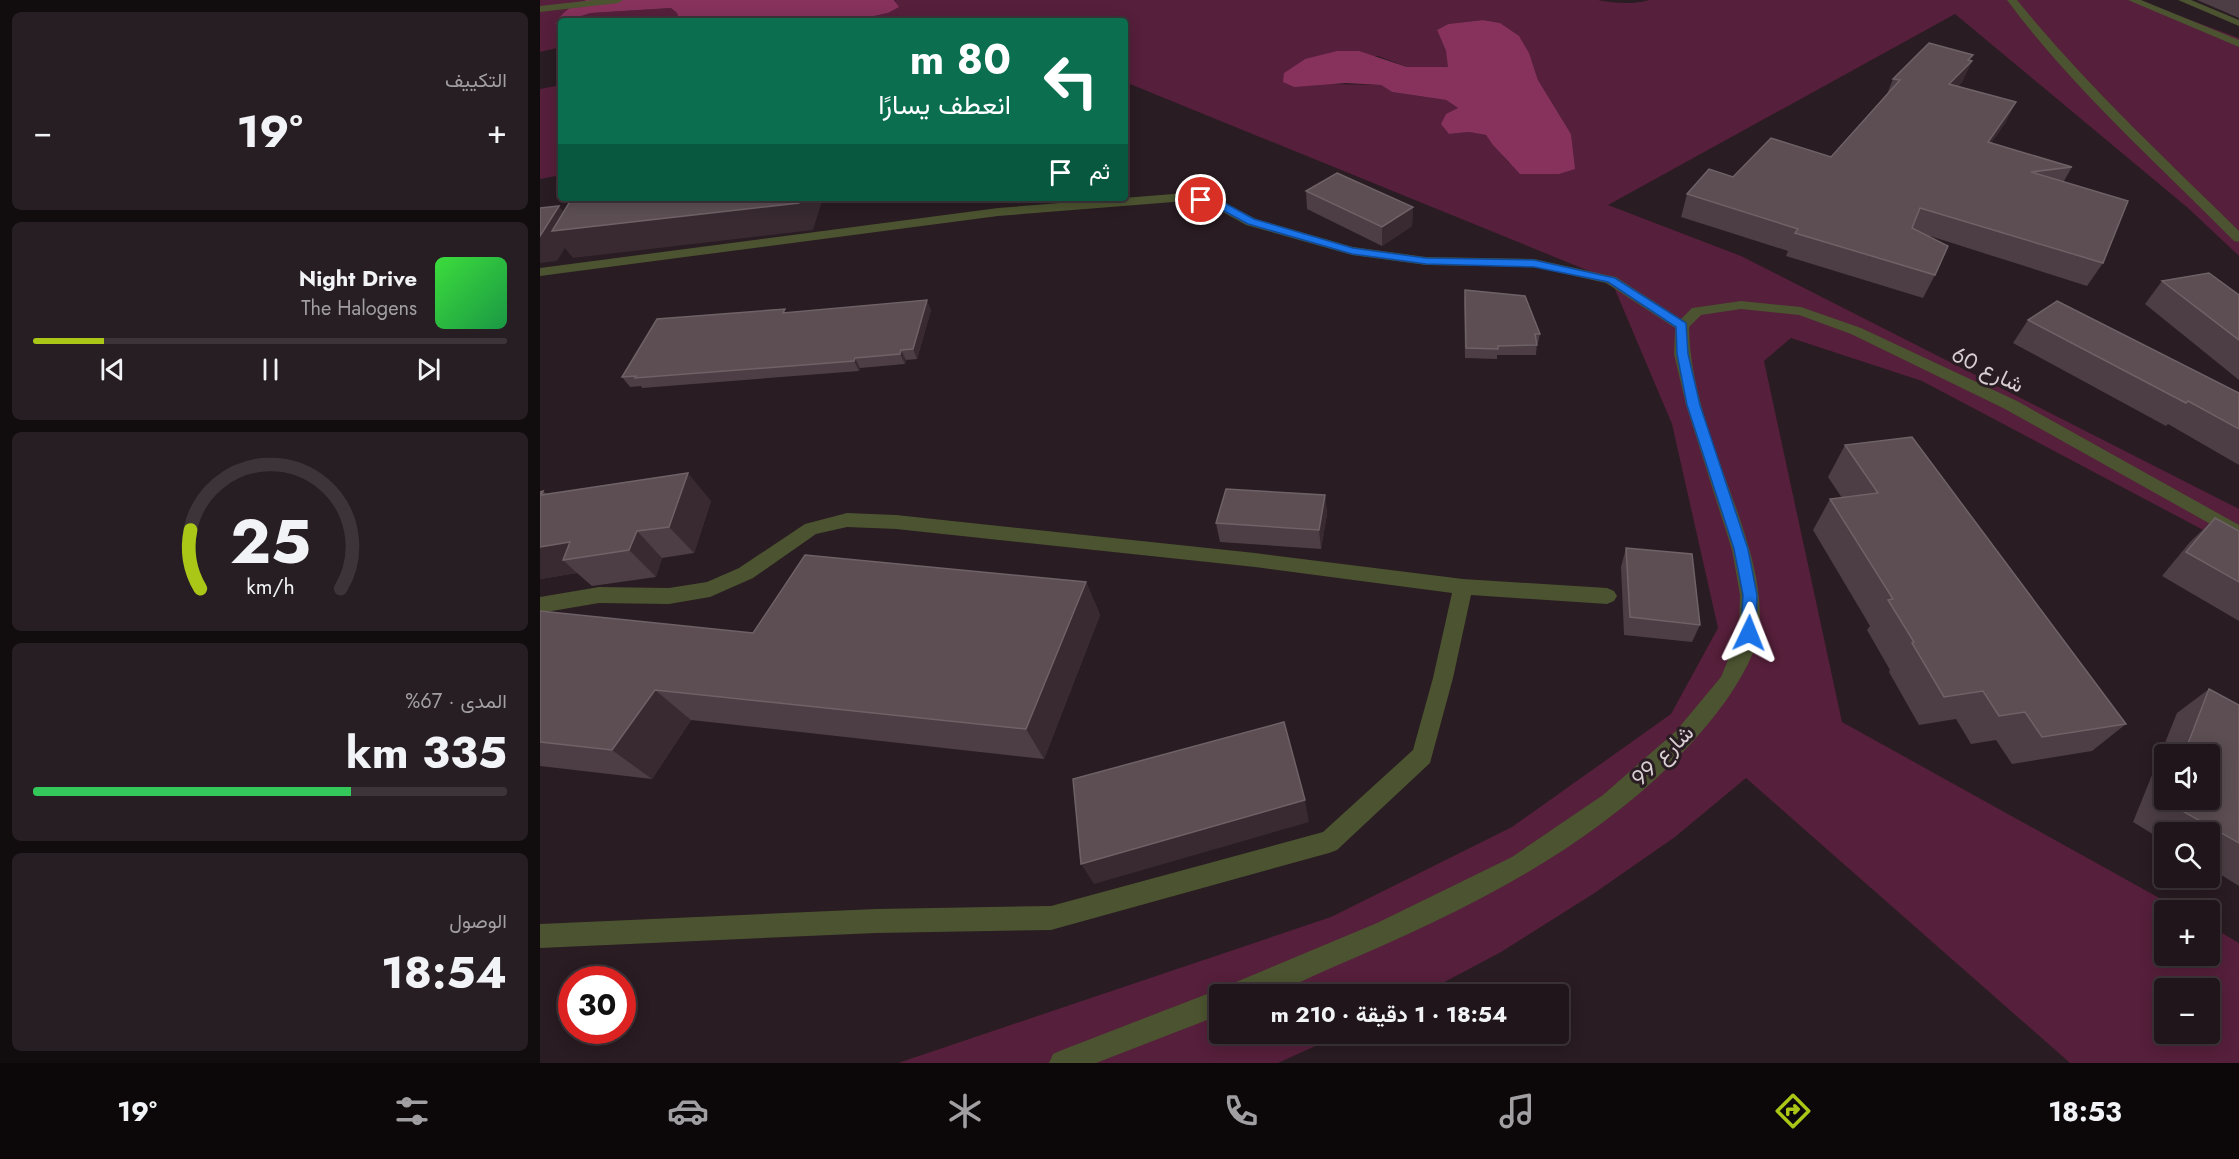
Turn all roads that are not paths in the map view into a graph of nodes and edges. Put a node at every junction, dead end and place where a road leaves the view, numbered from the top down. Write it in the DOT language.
graph roads {
  1 [pos="618,0"];
  2 [pos="2012,0"];
  3 [pos="2133,0"];
  4 [pos="2183,0"];
  5 [pos="540,9"];
  6 [pos="2239,23"];
  7 [pos="2239,44"];
  8 [pos="2239,238"];
  9 [pos="541,275"];
  10 [pos="1682,326"];
  11 [pos="2239,533"];
  12 [pos="1463,587"];
  13 [pos="1607,596"];
  14 [pos="540,605"];
  15 [pos="540,936"];
  16 [pos="1262,984"];
  17 [pos="1209,1006"];
  18 [pos="1062,1063"];
  1 -- 5 [label="street"];
  2 -- 8 [label="street"];
  3 -- 7 [label="street"];
  4 -- 6 [label="street"];
  9 -- 10 [label="street"];
  10 -- 11 [label="street, شارع 60"];
  10 -- 16 [label="street, شارع 99"];
  12 -- 13 [label="street"];
  12 -- 14 [label="street"];
  12 -- 15 [label="street"];
  17 -- 18 [label="street"];
}
